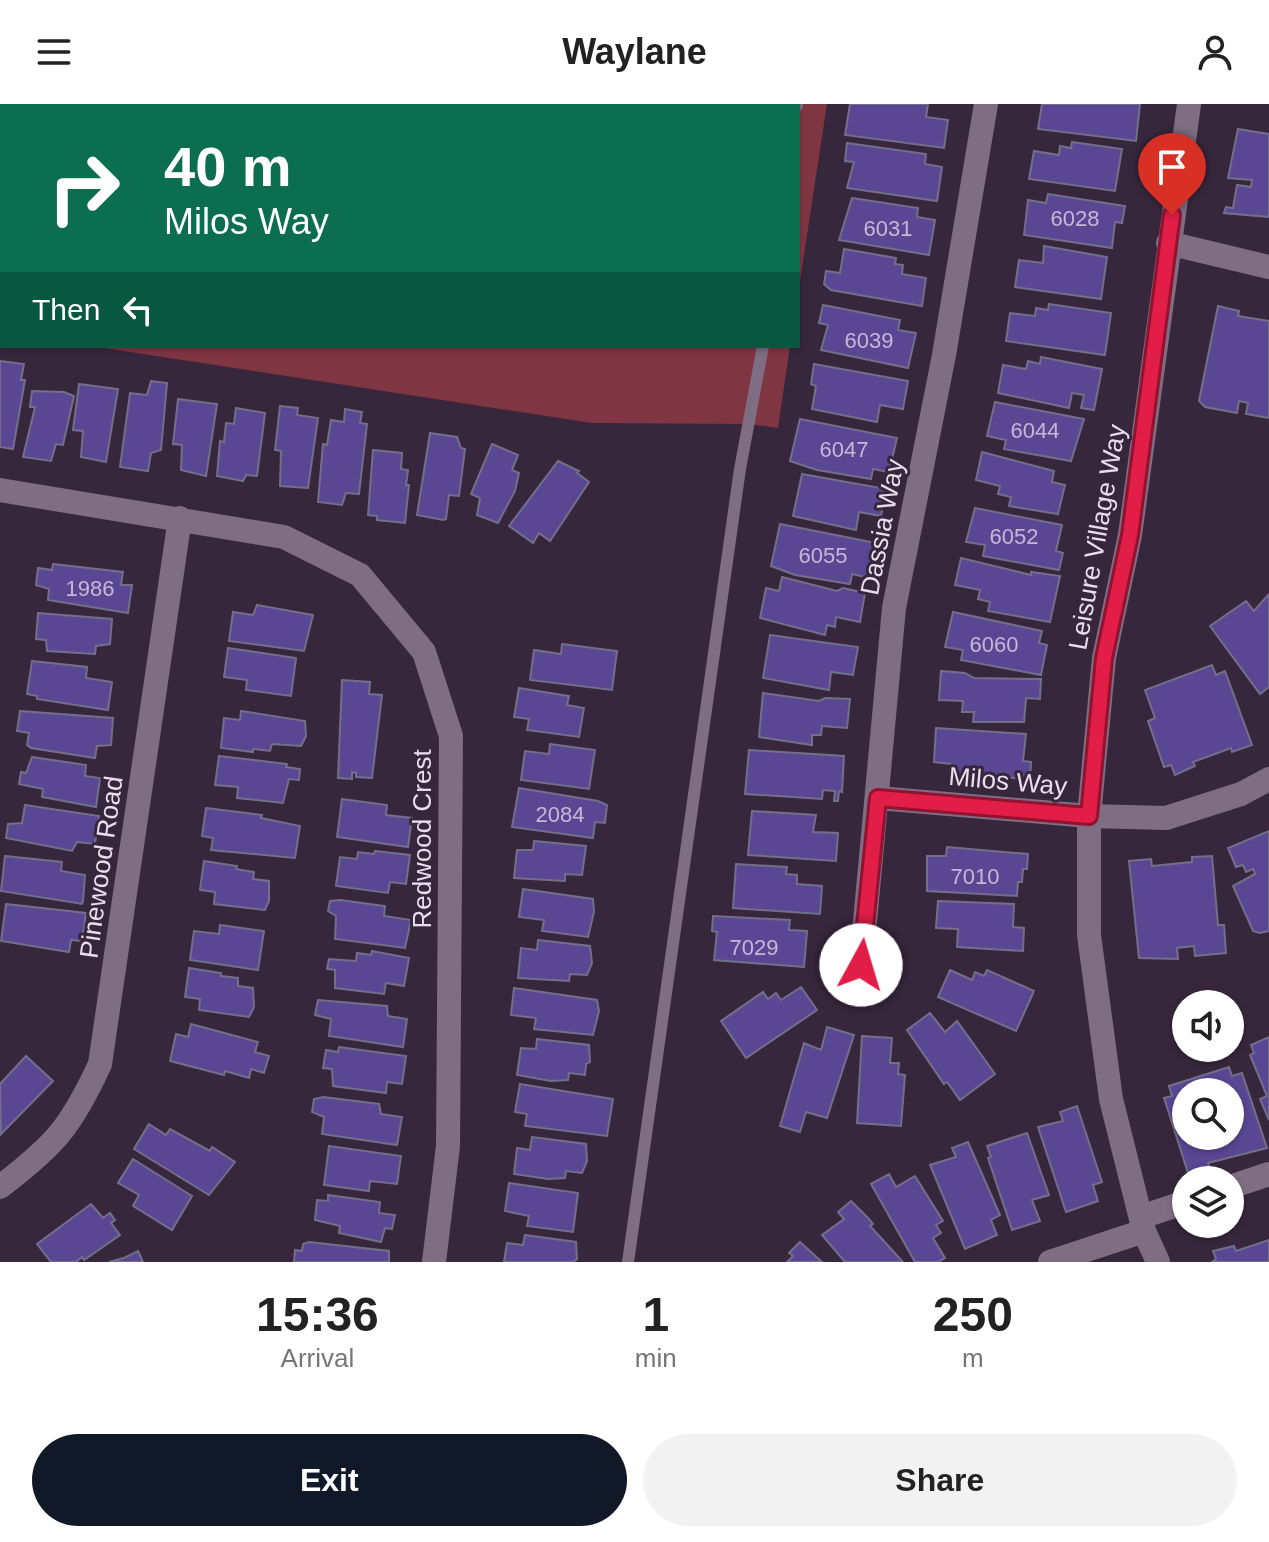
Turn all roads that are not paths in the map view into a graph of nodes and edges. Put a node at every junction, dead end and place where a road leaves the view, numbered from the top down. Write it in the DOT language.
graph roads {
  1 [pos="986,104"];
  2 [pos="1189,104"];
  3 [pos="1168,243"];
  4 [pos="1269,267"];
  5 [pos="763,348"];
  6 [pos="0,490"];
  7 [pos="180,518"];
  8 [pos="1269,779"];
  9 [pos="878,798"];
  10 [pos="1089,816"];
  11 [pos="861,965"];
  12 [pos="1269,1174"];
  13 [pos="1244,1182"];
  14 [pos="0,1187"];
  15 [pos="1172,1209"];
  16 [pos="1143,1224"];
  17 [pos="434,1262"];
  18 [pos="628,1262"];
  19 [pos="1050,1262"];
  20 [pos="1158,1262"];
  1 -- 9 [label="street, Dassia Way"];
  2 -- 3 [label="street, Leisure Village Way"];
  3 -- 4 [label="street"];
  3 -- 10 [label="street, Leisure Village Way"];
  5 -- 18 [label="lane"];
  6 -- 7 [label="street, Redwood Crest"];
  7 -- 14 [label="street, Pinewood Road"];
  7 -- 17 [label="street, Redwood Crest"];
  8 -- 10 [label="street, Milos Way"];
  9 -- 10 [label="street, Milos Way"];
  9 -- 11 [label="street, Dassia Way"];
  10 -- 16 [label="street, Leisure Village Way"];
  12 -- 13 [label="street"];
  15 -- 16 [label="street"];
  16 -- 19 [label="street"];
  16 -- 20 [label="street, Leisure Village Way"];
}
